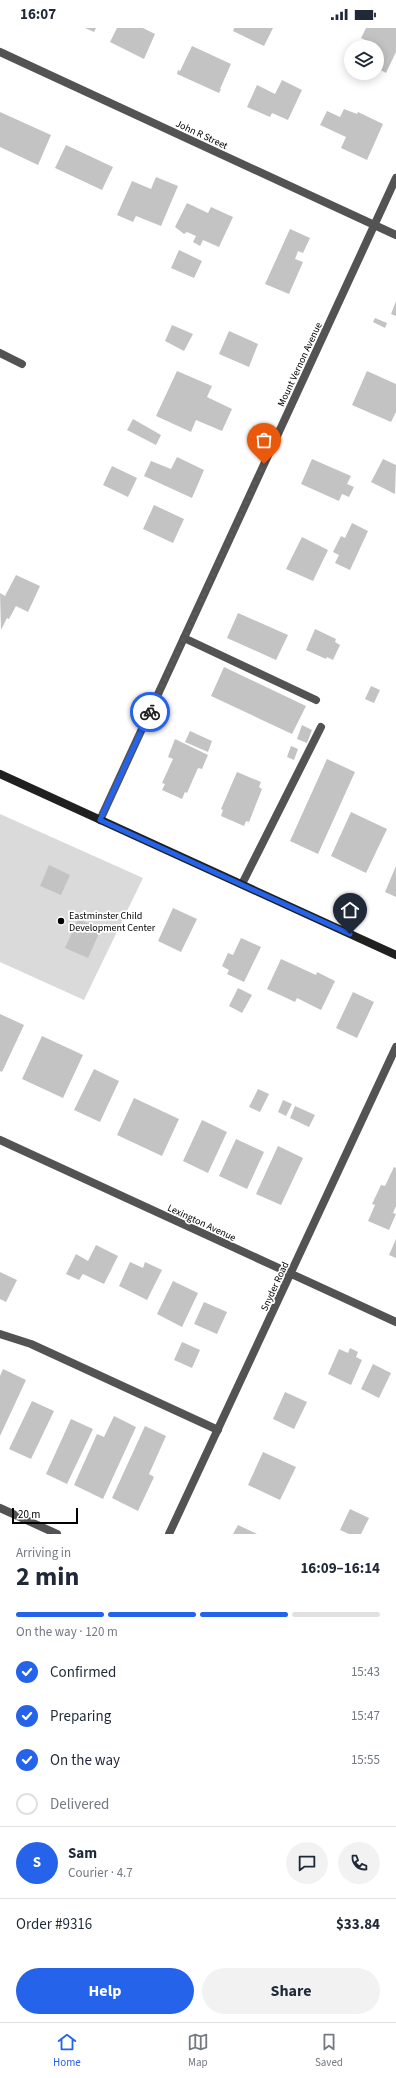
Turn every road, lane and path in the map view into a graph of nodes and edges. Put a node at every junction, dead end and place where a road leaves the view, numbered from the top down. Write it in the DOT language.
graph roads {
  1 [pos="0,52"];
  2 [pos="396,178"];
  3 [pos="374,225"];
  4 [pos="396,235"];
  5 [pos="0,353"];
  6 [pos="22,364"];
  7 [pos="184,638"];
  8 [pos="316,700"];
  9 [pos="321,727"];
  10 [pos="0,774"];
  11 [pos="100,820"];
  12 [pos="242,884"];
  13 [pos="396,955"];
  14 [pos="396,1047"];
  15 [pos="0,1140"];
  16 [pos="291,1274"];
  17 [pos="396,1322"];
  18 [pos="0,1334"];
  19 [pos="218,1430"];
  20 [pos="0,1508"];
  21 [pos="57,1534"];
  22 [pos="169,1534"];
  1 -- 3 [label="street, John R Street"];
  2 -- 3 [label="street, Mount Vernon Avenue"];
  3 -- 4 [label="street, John R Street"];
  3 -- 7 [label="street, Mount Vernon Avenue"];
  5 -- 6 [label="street"];
  7 -- 8 [label="street"];
  7 -- 11 [label="street, Mount Vernon Avenue"];
  9 -- 12 [label="street"];
  10 -- 11 [label="street"];
  11 -- 12 [label="street"];
  12 -- 13 [label="street"];
  14 -- 16 [label="street, Snyder Road"];
  15 -- 16 [label="street, Lexington Avenue"];
  16 -- 17 [label="street, Lexington Avenue"];
  16 -- 19 [label="street, Snyder Road"];
  18 -- 19 [label="street"];
  19 -- 22 [label="street, Snyder Road"];
  20 -- 21 [label="street"];
}
